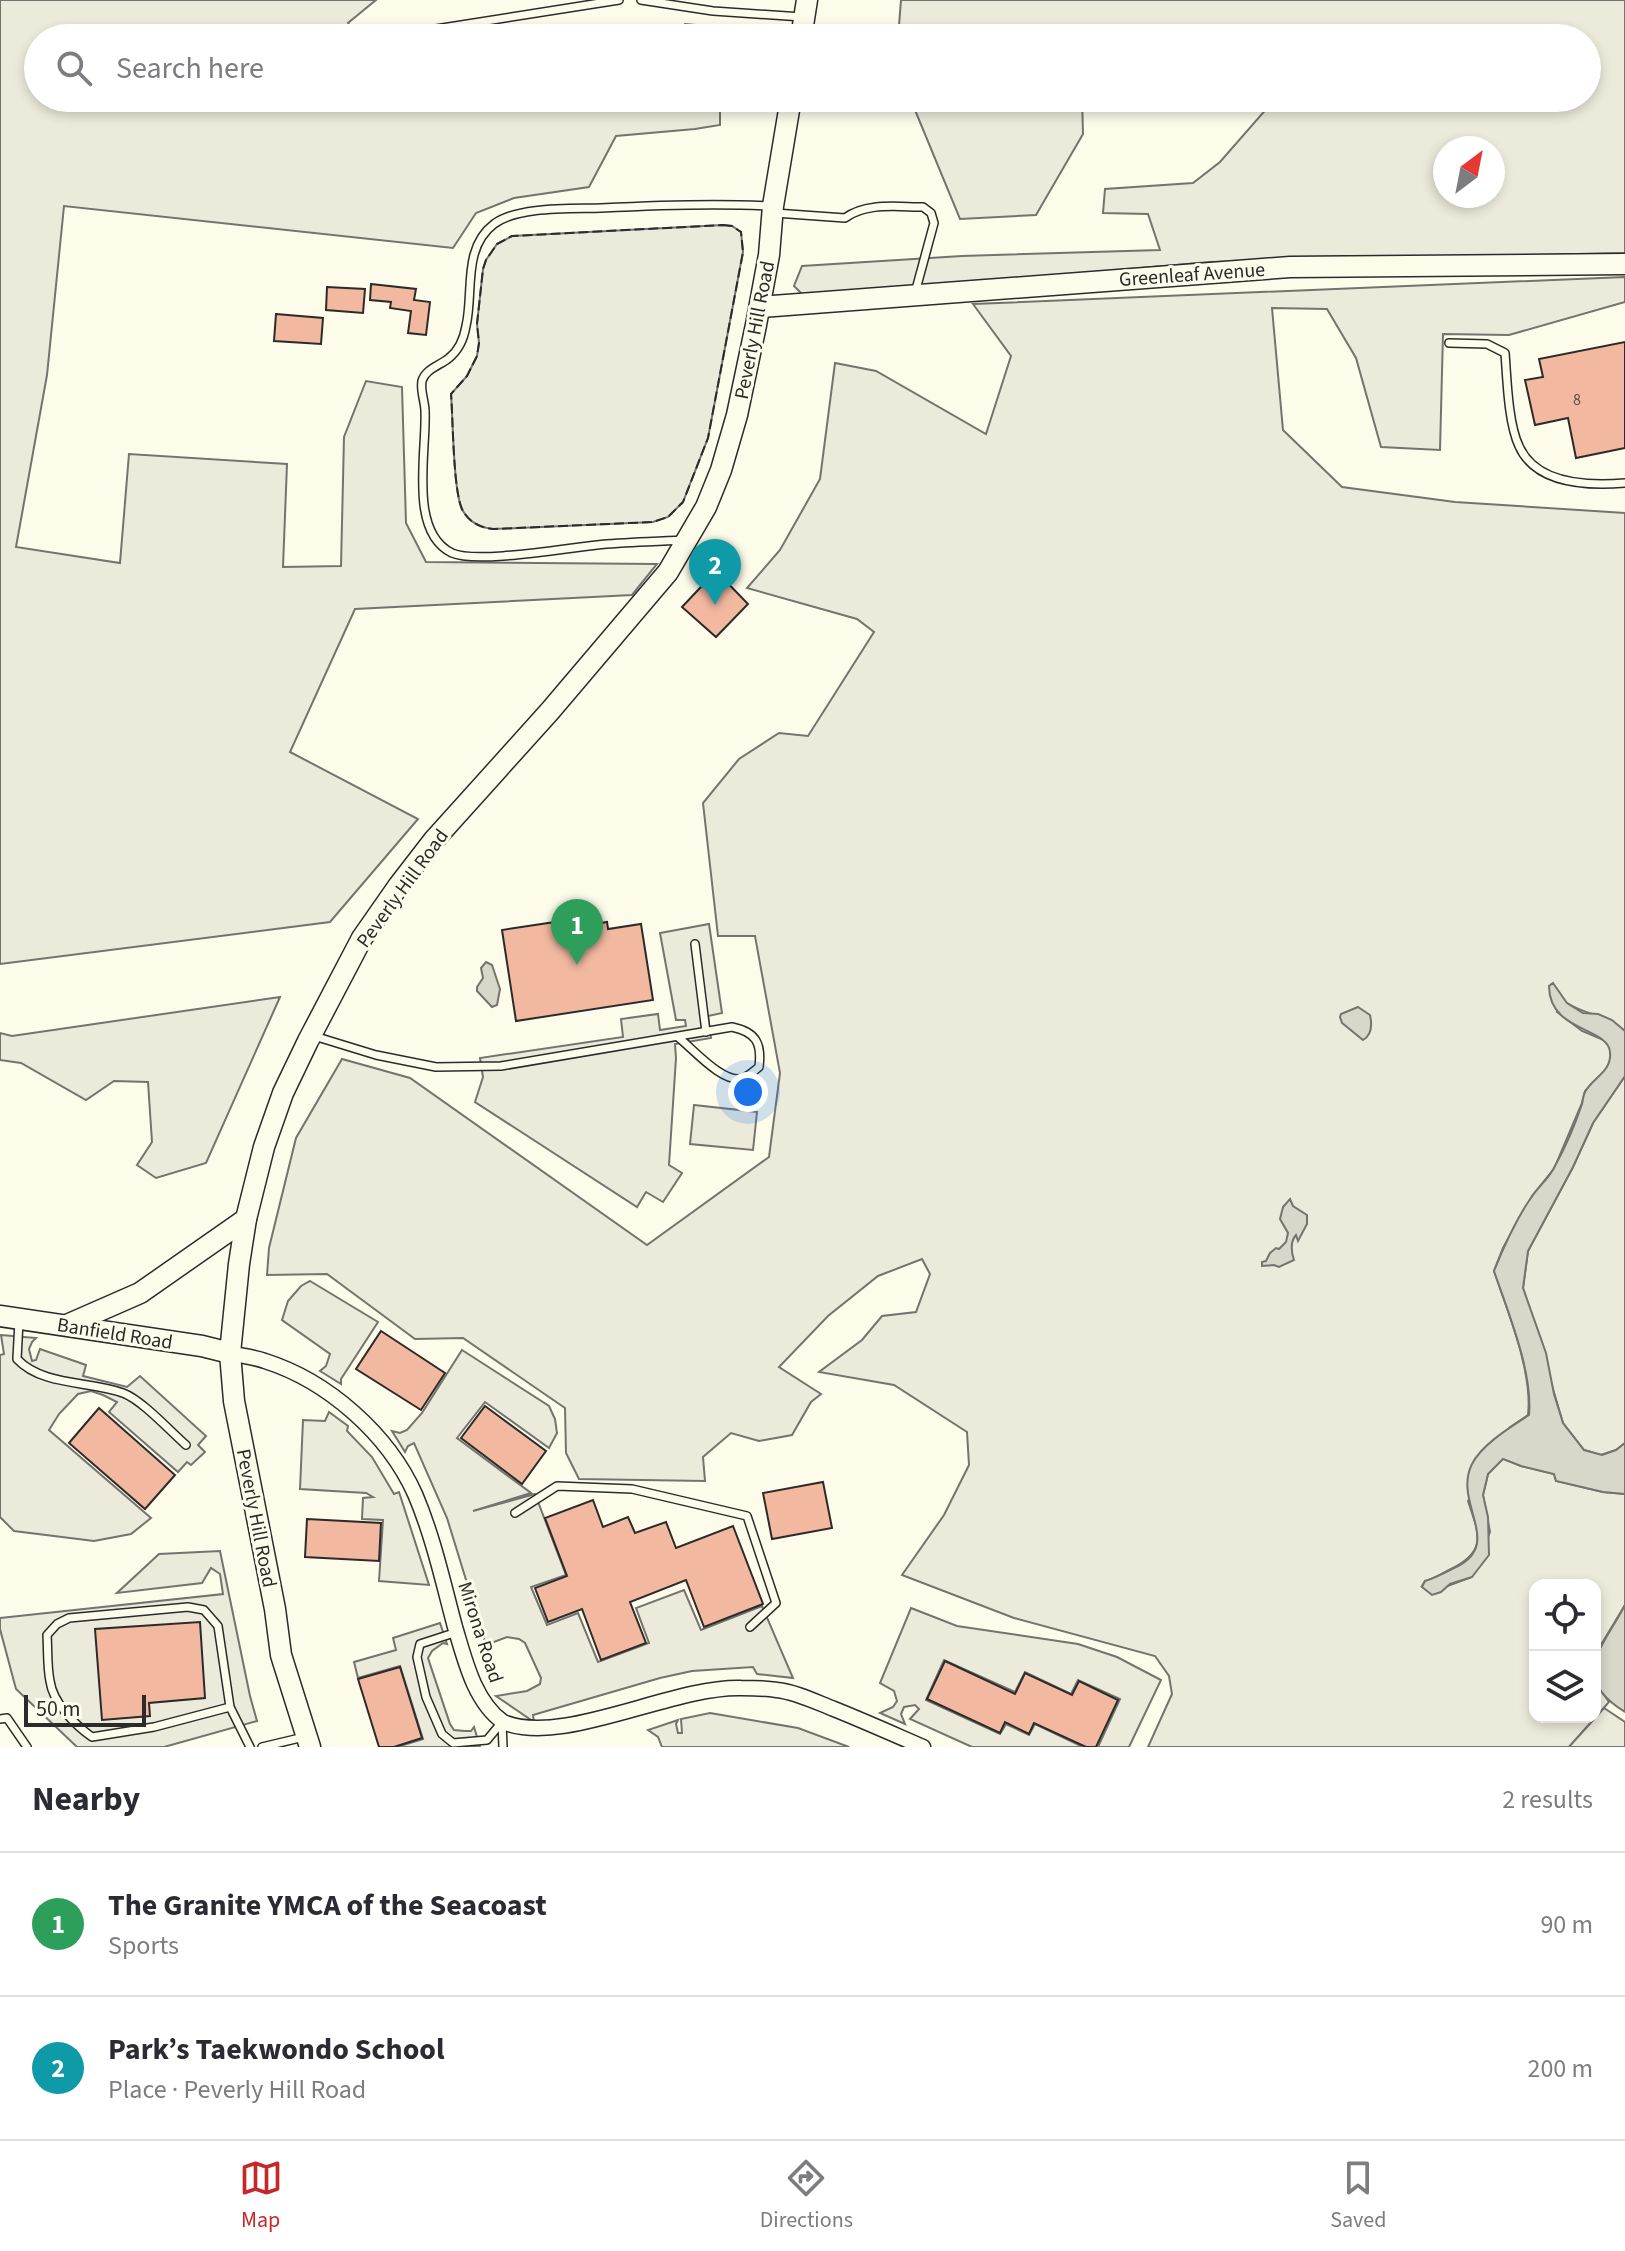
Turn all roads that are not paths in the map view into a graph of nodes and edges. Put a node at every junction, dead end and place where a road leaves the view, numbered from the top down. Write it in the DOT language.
graph roads {
  1 [pos="619,0"];
  2 [pos="641,0"];
  3 [pos="804,19"];
  4 [pos="467,24"];
  5 [pos="789,112"];
  6 [pos="773,210"];
  7 [pos="1625,264"];
  8 [pos="914,295"];
  9 [pos="760,307"];
  10 [pos="1449,343"];
  11 [pos="1625,483"];
  12 [pos="688,540"];
  13 [pos="695,944"];
  14 [pos="706,1032"];
  15 [pos="312,1035"];
  16 [pos="678,1037"];
  17 [pos="246,1219"];
  18 [pos="9,1318"];
  19 [pos="67,1325"];
  20 [pos="230,1353"];
  21 [pos="186,1445"];
  22 [pos="515,1513"];
  23 [pos="750,1627"];
  24 [pos="457,1632"];
  25 [pos="230,1707"];
  26 [pos="0,1719"];
  27 [pos="502,1722"];
  28 [pos="308,1742"];
  29 [pos="27,1747"];
  30 [pos="250,1747"];
  31 [pos="262,1747"];
  32 [pos="503,1747"];
  33 [pos="923,1747"];
  1 -- 4 [label="lane"];
  2 -- 3 [label="lane"];
  5 -- 6 [label="street, Peverly Hill Road"];
  6 -- 8 [label="lane"];
  6 -- 9 [label="street, Peverly Hill Road"];
  6 -- 12 [label="lane"];
  7 -- 8 [label="street, Greenleaf Avenue"];
  8 -- 9 [label="street, Greenleaf Avenue"];
  9 -- 12 [label="street, Peverly Hill Road"];
  10 -- 11 [label="lane"];
  12 -- 15 [label="street, Peverly Hill Road"];
  13 -- 14 [label="lane"];
  14 -- 16 [label="lane"];
  14 -- 16 [label="lane"];
  15 -- 16 [label="lane"];
  15 -- 17 [label="street, Peverly Hill Road"];
  17 -- 19 [label="street"];
  17 -- 20 [label="street, Peverly Hill Road"];
  18 -- 19 [label="street, Banfield Road"];
  18 -- 21 [label="lane"];
  19 -- 20 [label="street, Banfield Road"];
  20 -- 24 [label="street, Mirona Road"];
  20 -- 28 [label="street, Peverly Hill Road"];
  22 -- 23 [label="lane"];
  24 -- 27 [label="street, Mirona Road"];
  24 -- 27 [label="lane"];
  25 -- 25 [label="lane"];
  25 -- 30 [label="lane"];
  26 -- 29 [label="lane"];
  27 -- 32 [label="lane"];
  27 -- 33 [label="street"];
  28 -- 31 [label="lane"];
}
